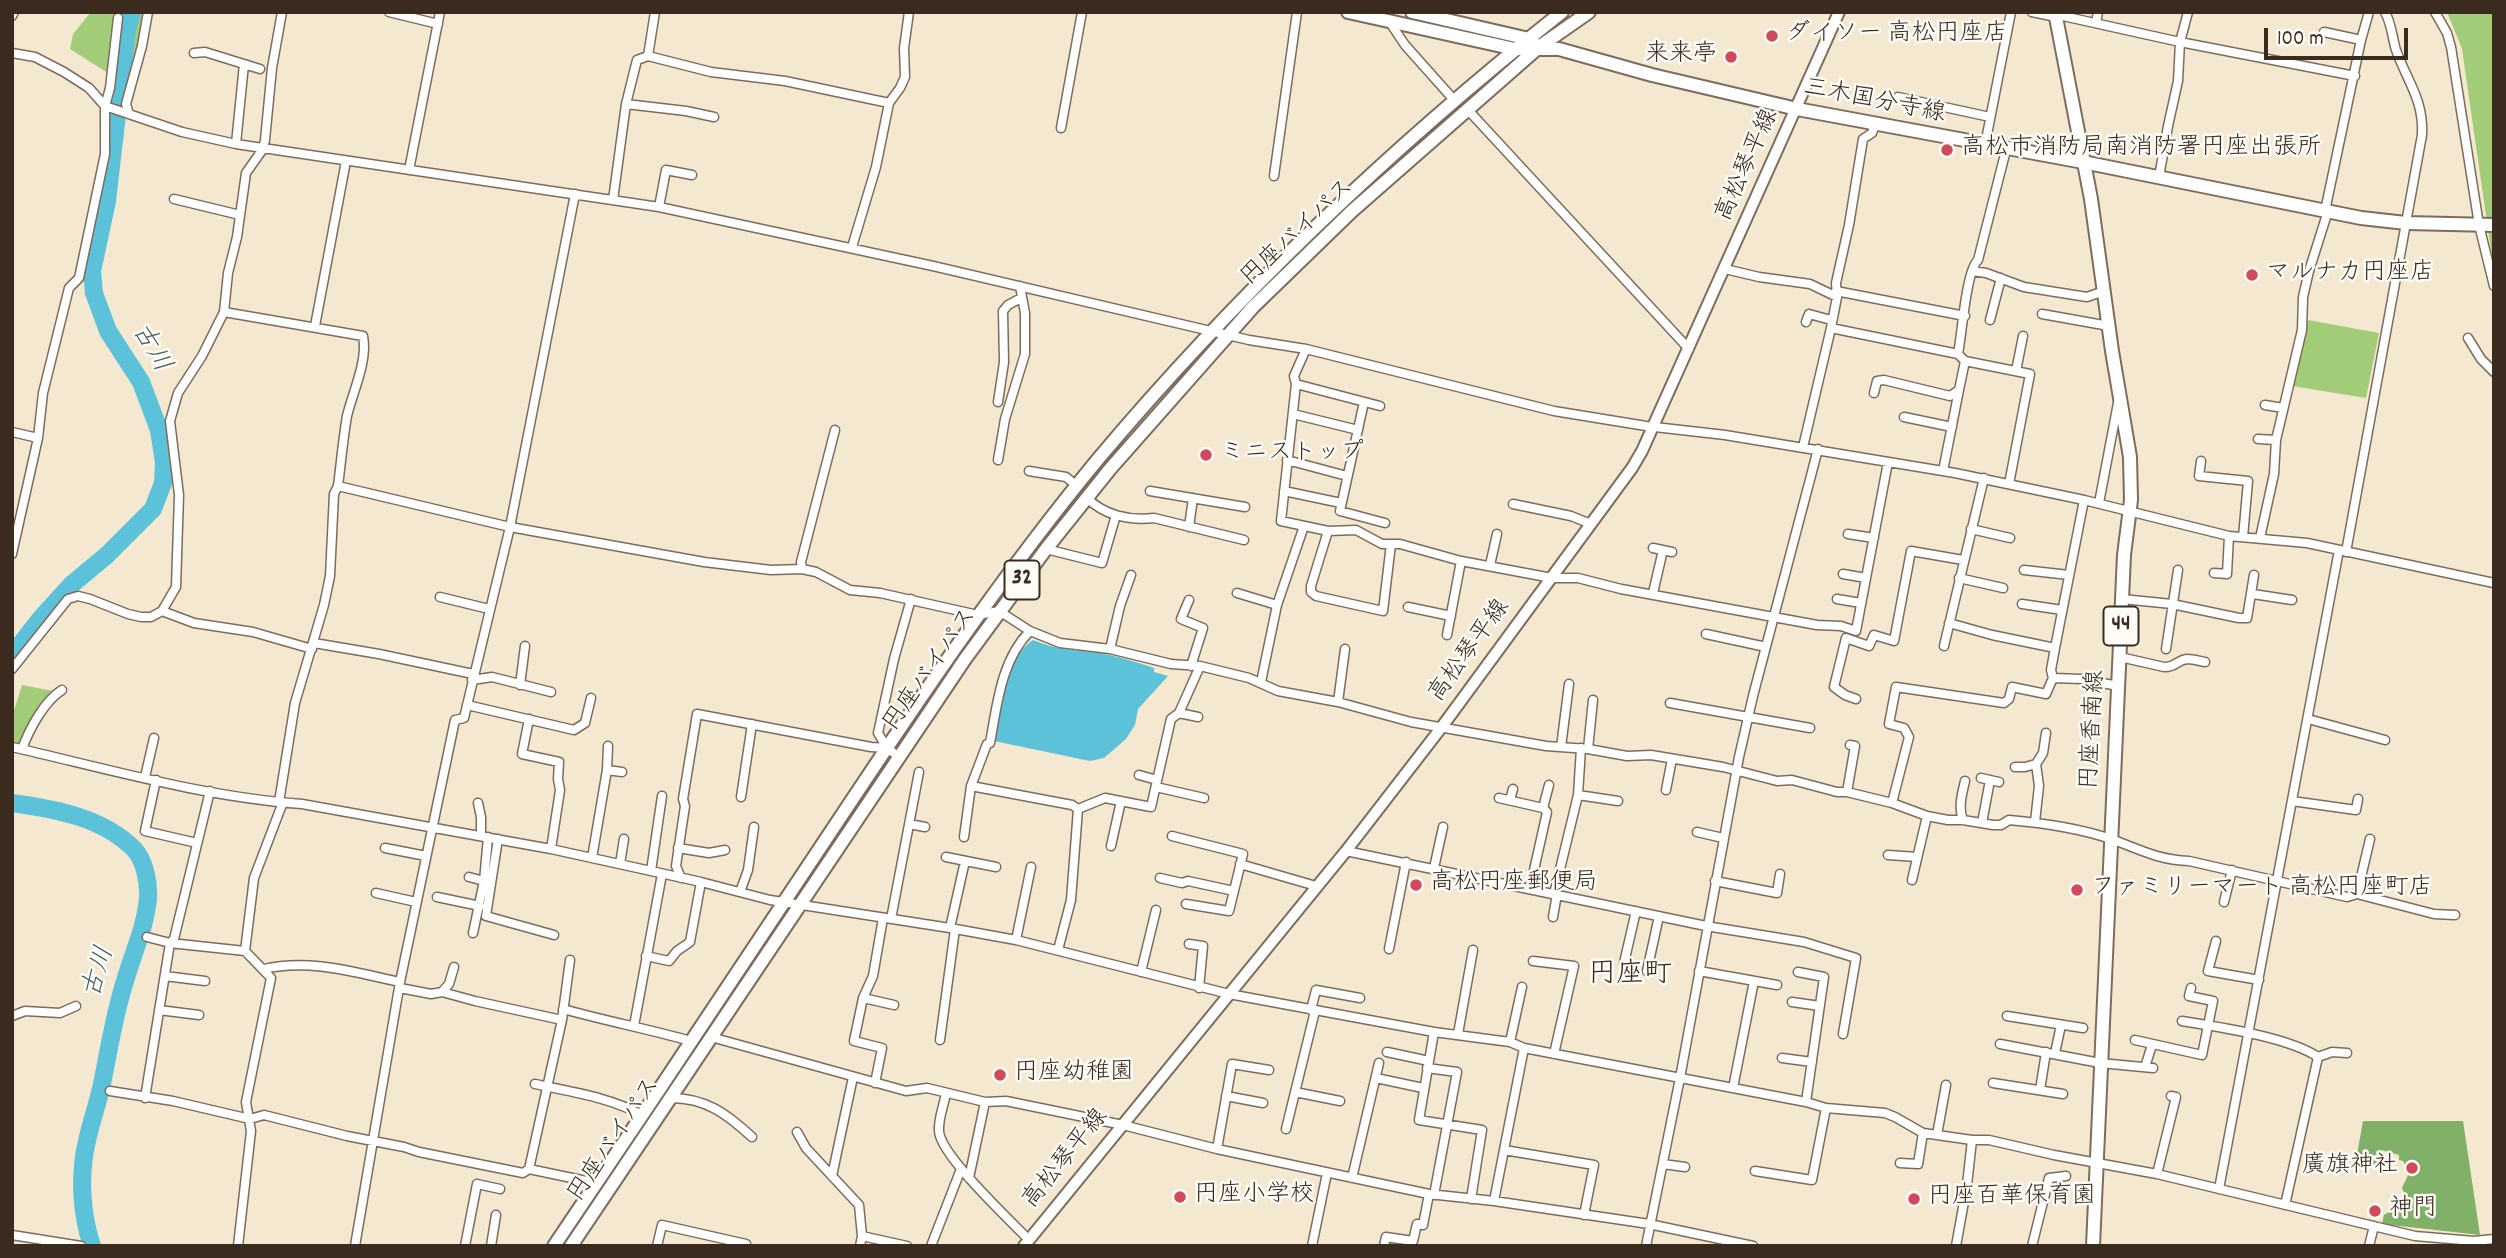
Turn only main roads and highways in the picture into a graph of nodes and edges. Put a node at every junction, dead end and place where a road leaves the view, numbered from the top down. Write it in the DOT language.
graph roads {
  1 [pos="1349,12"];
  2 [pos="1412,12"];
  3 [pos="1562,12"];
  4 [pos="1589,12"];
  5 [pos="1839,12"];
  6 [pos="2056,15"];
  7 [pos="1528,39"];
  8 [pos="1539,47"];
  9 [pos="1515,49"];
  10 [pos="1797,109"];
  11 [pos="2083,162"];
  12 [pos="2485,225"];
  13 [pos="1026,1243"];
  14 [pos="554,1246"];
  15 [pos="571,1246"];
  16 [pos="2093,1246"];
  1 -- 9 [label="main road, 三木国分寺線"];
  2 -- 7 [label="main road, 三木国分寺線"];
  3 -- 7 [label="main road, 円座バイパス / 32"];
  4 -- 8 [label="main road, 円座バイパス / 32"];
  5 -- 10 [label="main road, 高松琴平線"];
  6 -- 11 [label="main road, 円座香南線 / 44"];
  7 -- 8 [label="main road, 三木国分寺線"];
  7 -- 9 [label="main road, 円座バイパス / 32"];
  8 -- 9 [label="main road, 三木国分寺線"];
  8 -- 10 [label="main road, 三木国分寺線"];
  8 -- 15 [label="main road, 円座バイパス / 32"];
  9 -- 14 [label="main road, 円座バイパス / 32"];
  10 -- 11 [label="main road, 三木国分寺線"];
  10 -- 13 [label="main road, 高松琴平線"];
  11 -- 12 [label="main road, 三木国分寺線"];
  11 -- 16 [label="main road, 円座香南線 / 44"];
}
